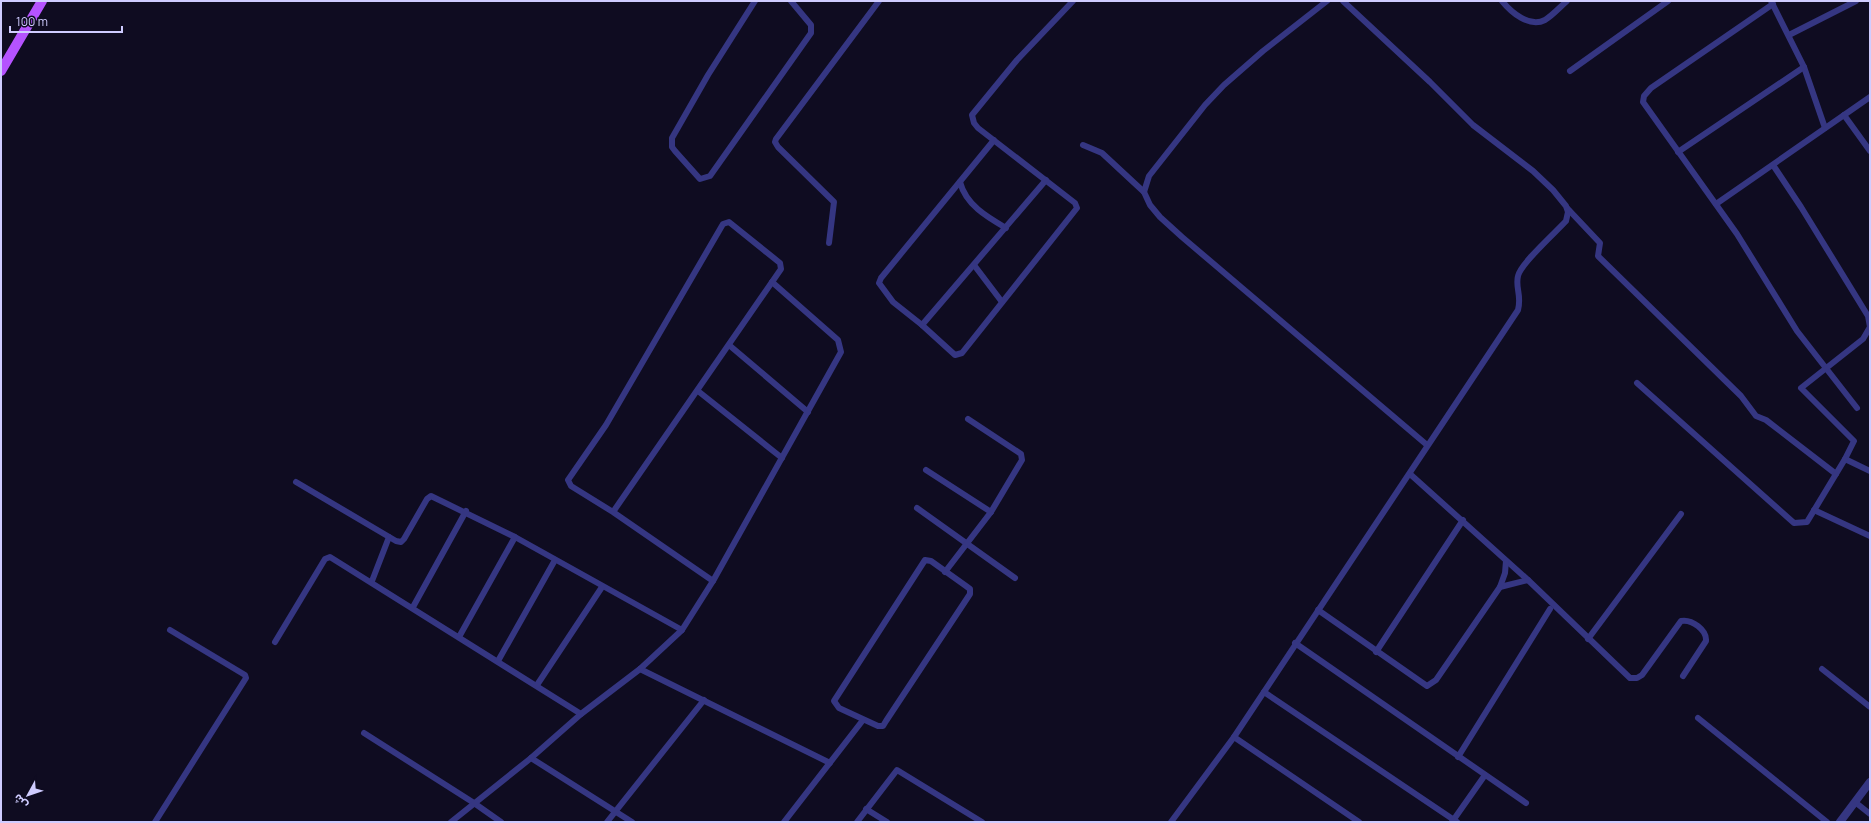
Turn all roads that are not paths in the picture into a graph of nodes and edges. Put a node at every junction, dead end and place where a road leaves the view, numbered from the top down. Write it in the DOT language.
graph roads {
  1 [pos="42,1"];
  2 [pos="755,1"];
  3 [pos="791,1"];
  4 [pos="879,1"];
  5 [pos="1073,1"];
  6 [pos="1327,1"];
  7 [pos="1343,1"];
  8 [pos="1502,1"];
  9 [pos="1566,1"];
  10 [pos="1668,1"];
  11 [pos="1856,1"];
  12 [pos="1772,3"];
  13 [pos="1788,35"];
  14 [pos="1804,67"];
  15 [pos="1,71"];
  16 [pos="1570,71"];
  17 [pos="1870,97"];
  18 [pos="1844,115"];
  19 [pos="1825,128"];
  20 [pos="994,140"];
  21 [pos="1083,145"];
  22 [pos="1870,151"];
  23 [pos="1678,152"];
  24 [pos="1773,166"];
  25 [pos="1046,180"];
  26 [pos="960,182"];
  27 [pos="1144,192"];
  28 [pos="1716,204"];
  29 [pos="1566,206"];
  30 [pos="1006,228"];
  31 [pos="828,243"];
  32 [pos="974,265"];
  33 [pos="772,282"];
  34 [pos="1002,302"];
  35 [pos="922,325"];
  36 [pos="730,344"];
  37 [pos="1825,369"];
  38 [pos="1637,383"];
  39 [pos="698,391"];
  40 [pos="1857,408"];
  41 [pos="808,412"];
  42 [pos="968,419"];
  43 [pos="1427,445"];
  44 [pos="782,458"];
  45 [pos="1845,460"];
  46 [pos="926,470"];
  47 [pos="1870,471"];
  48 [pos="1410,474"];
  49 [pos="1836,474"];
  50 [pos="296,482"];
  51 [pos="917,508"];
  52 [pos="1814,510"];
  53 [pos="466,511"];
  54 [pos="613,512"];
  55 [pos="991,512"];
  56 [pos="1681,514"];
  57 [pos="1462,520"];
  58 [pos="1870,536"];
  59 [pos="389,537"];
  60 [pos="516,537"];
  61 [pos="966,543"];
  62 [pos="555,560"];
  63 [pos="1506,562"];
  64 [pos="945,572"];
  65 [pos="1015,578"];
  66 [pos="1528,580"];
  67 [pos="372,581"];
  68 [pos="713,581"];
  69 [pos="602,587"];
  70 [pos="1500,587"];
  71 [pos="414,607"];
  72 [pos="1550,609"];
  73 [pos="1318,610"];
  74 [pos="170,630"];
  75 [pos="682,630"];
  76 [pos="460,637"];
  77 [pos="1588,639"];
  78 [pos="274,642"];
  79 [pos="1295,643"];
  80 [pos="1376,652"];
  81 [pos="498,661"];
  82 [pos="640,669"];
  83 [pos="1822,669"];
  84 [pos="1683,676"];
  85 [pos="537,685"];
  86 [pos="1264,692"];
  87 [pos="704,700"];
  88 [pos="1870,706"];
  89 [pos="581,714"];
  90 [pos="1698,718"];
  91 [pos="863,720"];
  92 [pos="364,734"];
  93 [pos="1234,737"];
  94 [pos="1458,757"];
  95 [pos="531,758"];
  96 [pos="830,763"];
  97 [pos="1485,775"];
  98 [pos="1870,782"];
  99 [pos="1855,802"];
  100 [pos="474,803"];
  101 [pos="1526,803"];
  102 [pos="866,808"];
  103 [pos="615,812"];
  104 [pos="1870,814"];
  105 [pos="1454,821"];
  106 [pos="155,822"];
  107 [pos="450,822"];
  108 [pos="501,822"];
  109 [pos="607,822"];
  110 [pos="632,822"];
  111 [pos="784,822"];
  112 [pos="857,822"];
  113 [pos="887,822"];
  114 [pos="982,822"];
  115 [pos="1171,822"];
  116 [pos="1359,822"];
  117 [pos="1827,822"];
  118 [pos="1840,822"];
  1 -- 15 [label="main road"];
  2 -- 3 [label="street"];
  4 -- 31 [label="street"];
  5 -- 20 [label="street"];
  6 -- 27 [label="street"];
  7 -- 29 [label="street"];
  8 -- 9 [label="street"];
  10 -- 16 [label="street"];
  11 -- 13 [label="street"];
  12 -- 13 [label="street"];
  12 -- 23 [label="street"];
  13 -- 14 [label="street"];
  14 -- 19 [label="street"];
  14 -- 23 [label="street"];
  17 -- 18 [label="street"];
  18 -- 19 [label="street"];
  18 -- 22 [label="street"];
  19 -- 24 [label="street"];
  20 -- 25 [label="street"];
  20 -- 26 [label="street"];
  21 -- 27 [label="street"];
  23 -- 28 [label="street"];
  24 -- 28 [label="street"];
  24 -- 37 [label="street"];
  25 -- 30 [label="street"];
  25 -- 34 [label="street"];
  26 -- 30 [label="street"];
  26 -- 35 [label="street"];
  27 -- 43 [label="street"];
  28 -- 37 [label="street"];
  29 -- 43 [label="street"];
  29 -- 49 [label="street"];
  30 -- 32 [label="street"];
  32 -- 34 [label="street"];
  32 -- 35 [label="street"];
  33 -- 36 [label="street"];
  33 -- 41 [label="street"];
  33 -- 54 [label="street"];
  34 -- 35 [label="street"];
  36 -- 39 [label="street"];
  36 -- 41 [label="street"];
  37 -- 40 [label="street"];
  37 -- 45 [label="street"];
  38 -- 52 [label="street"];
  39 -- 44 [label="street"];
  39 -- 54 [label="street"];
  41 -- 44 [label="street"];
  42 -- 55 [label="street"];
  43 -- 48 [label="street"];
  44 -- 68 [label="street"];
  45 -- 47 [label="street"];
  45 -- 49 [label="street"];
  46 -- 55 [label="street"];
  48 -- 57 [label="street"];
  48 -- 73 [label="street"];
  49 -- 52 [label="street"];
  50 -- 59 [label="street"];
  51 -- 61 [label="street"];
  52 -- 58 [label="street"];
  53 -- 59 [label="street"];
  53 -- 60 [label="street"];
  53 -- 71 [label="street"];
  54 -- 68 [label="street"];
  55 -- 61 [label="street"];
  56 -- 77 [label="street"];
  57 -- 63 [label="street"];
  57 -- 80 [label="street"];
  59 -- 67 [label="street"];
  60 -- 62 [label="street"];
  60 -- 76 [label="street"];
  61 -- 64 [label="street"];
  61 -- 65 [label="street"];
  62 -- 69 [label="street"];
  62 -- 81 [label="street"];
  63 -- 66 [label="street"];
  63 -- 70 [label="street"];
  64 -- 91 [label="street"];
  64 -- 91 [label="street"];
  66 -- 70 [label="street"];
  66 -- 77 [label="street"];
  67 -- 71 [label="street"];
  67 -- 78 [label="street"];
  68 -- 75 [label="street"];
  69 -- 75 [label="street"];
  69 -- 85 [label="street"];
  70 -- 80 [label="street"];
  71 -- 76 [label="street"];
  72 -- 94 [label="street"];
  73 -- 79 [label="street"];
  73 -- 80 [label="street"];
  74 -- 106 [label="street"];
  75 -- 82 [label="street"];
  76 -- 81 [label="street"];
  77 -- 84 [label="street"];
  79 -- 86 [label="street"];
  79 -- 94 [label="street"];
  81 -- 85 [label="street"];
  82 -- 87 [label="street"];
  82 -- 89 [label="street"];
  83 -- 88 [label="street"];
  85 -- 89 [label="street"];
  86 -- 93 [label="street"];
  86 -- 105 [label="street"];
  87 -- 96 [label="street"];
  87 -- 103 [label="street"];
  89 -- 95 [label="street"];
  90 -- 117 [label="street"];
  91 -- 96 [label="street"];
  92 -- 100 [label="street"];
  93 -- 115 [label="street"];
  93 -- 116 [label="street"];
  94 -- 97 [label="street"];
  95 -- 100 [label="street"];
  95 -- 103 [label="street"];
  96 -- 111 [label="street"];
  97 -- 101 [label="street"];
  97 -- 105 [label="street"];
  98 -- 99 [label="street"];
  99 -- 104 [label="street"];
  99 -- 118 [label="street"];
  100 -- 107 [label="street"];
  100 -- 108 [label="street"];
  102 -- 112 [label="street"];
  102 -- 113 [label="street"];
  102 -- 114 [label="street"];
  103 -- 109 [label="street"];
  103 -- 110 [label="street"];
}
